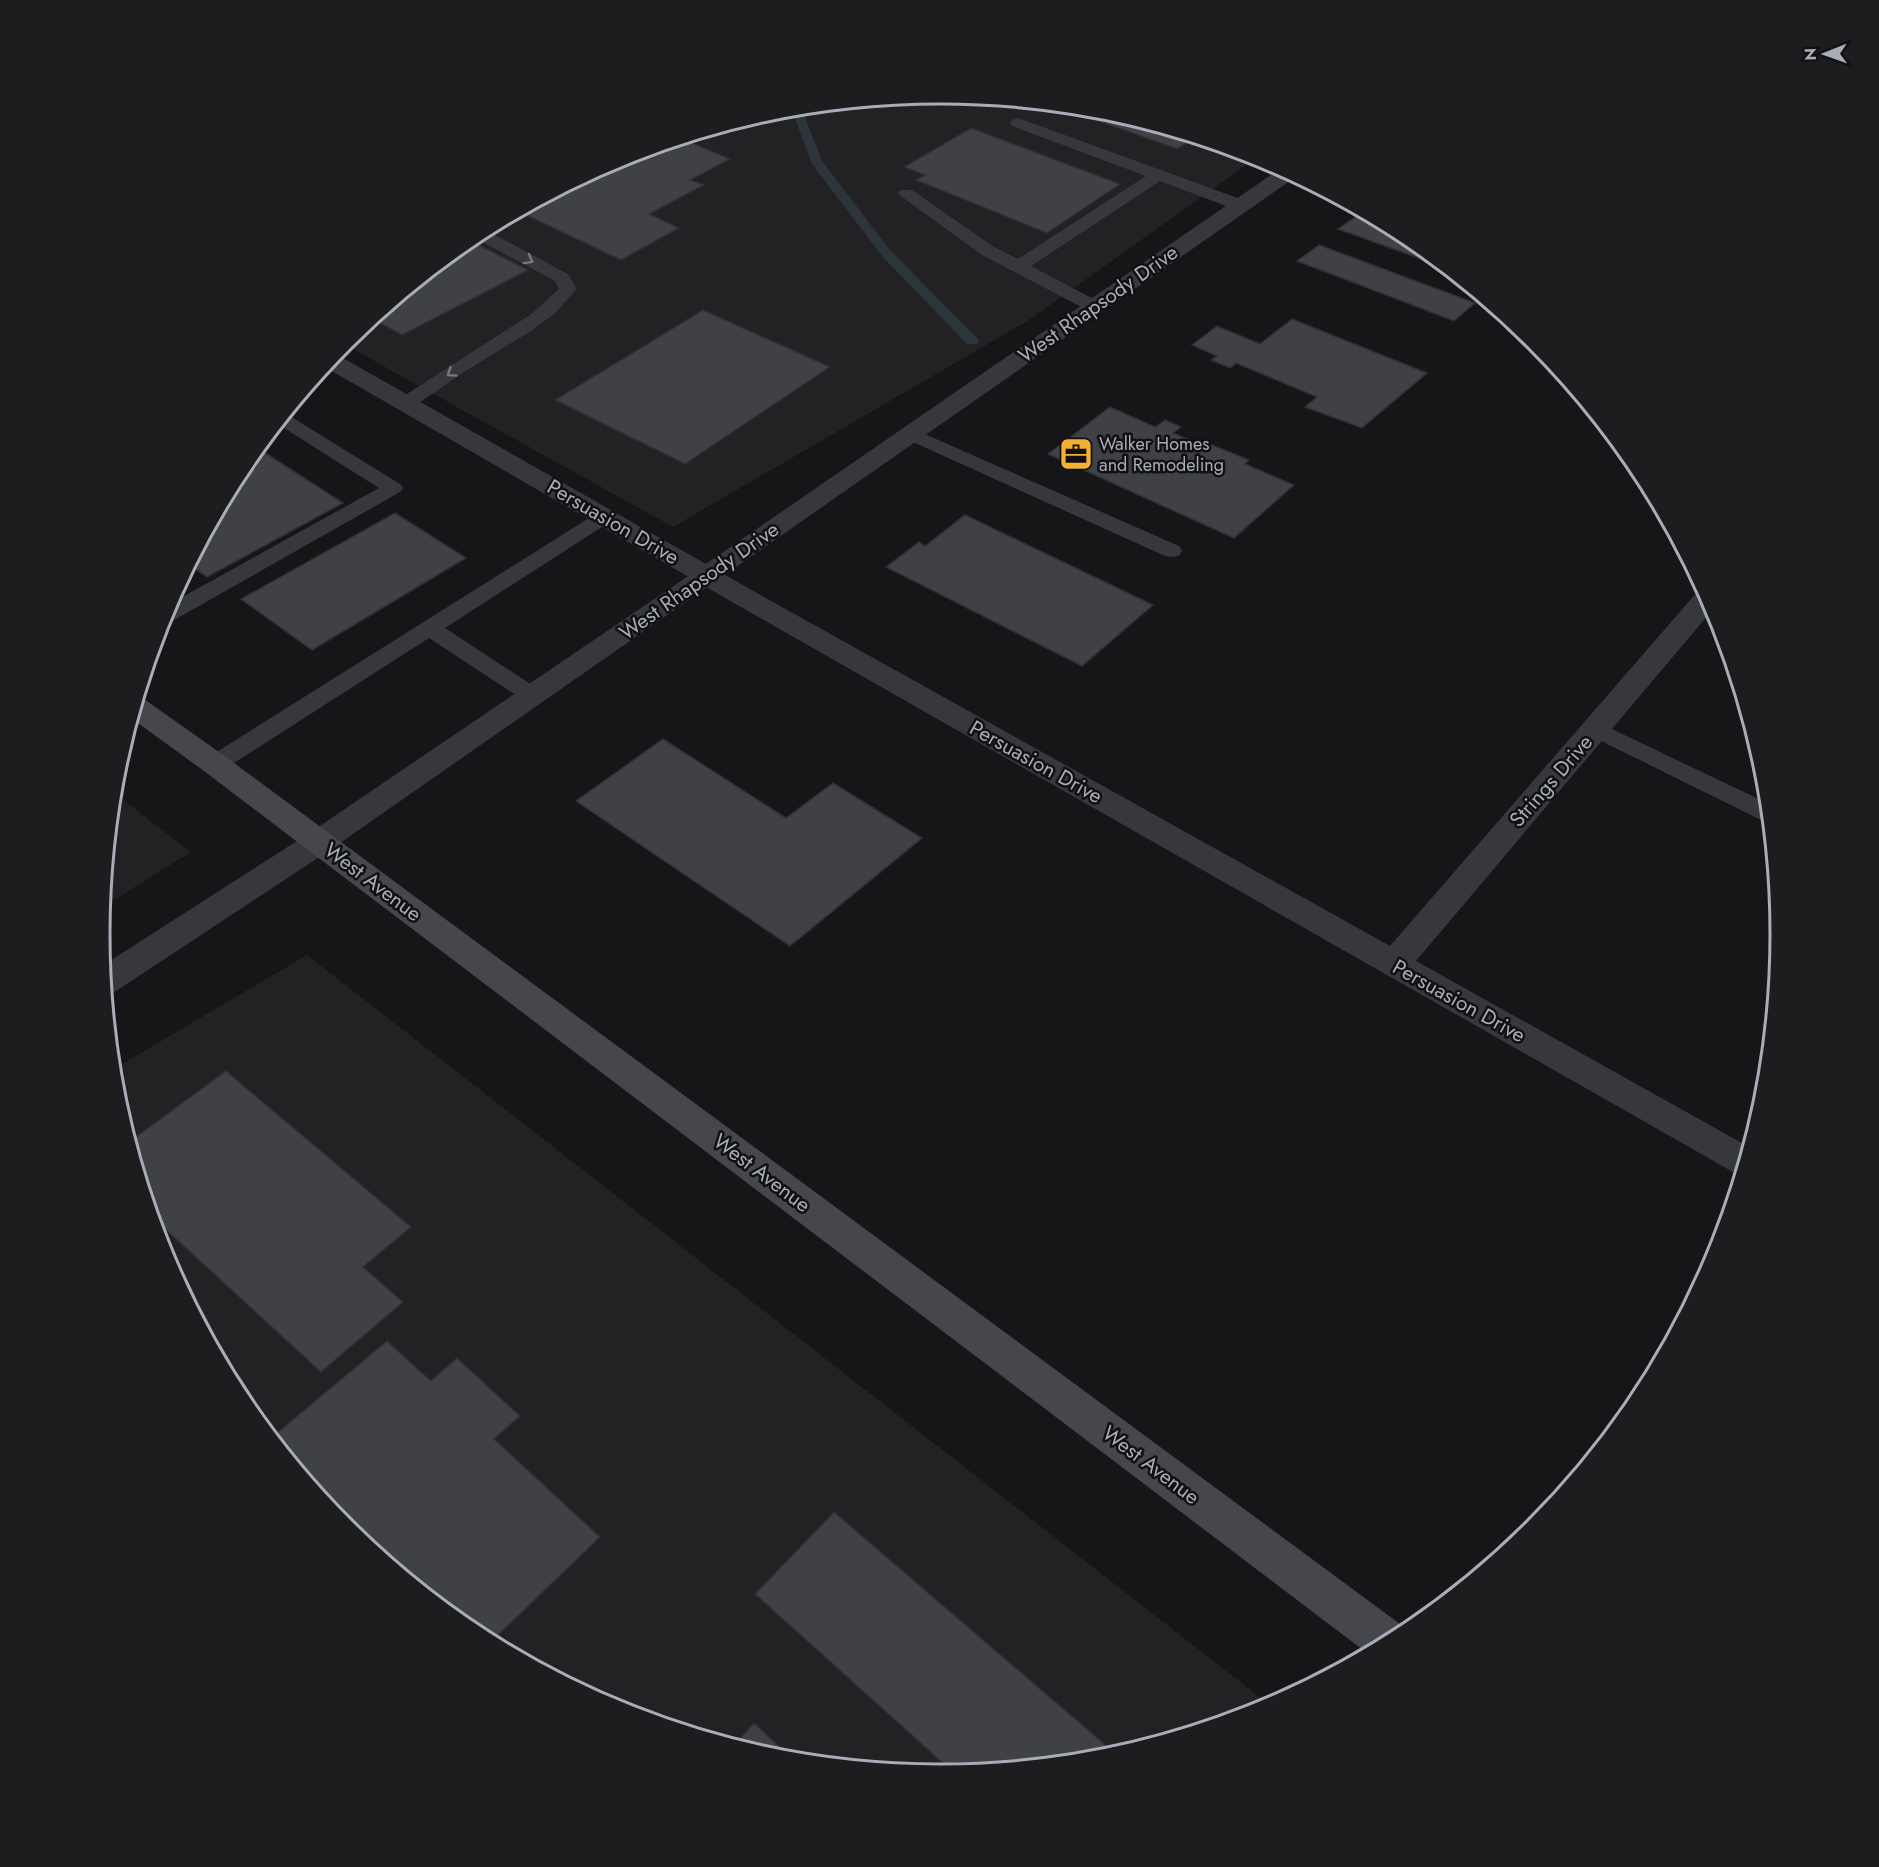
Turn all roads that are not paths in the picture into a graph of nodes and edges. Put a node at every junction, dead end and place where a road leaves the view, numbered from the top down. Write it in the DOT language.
graph roads {
  1 [pos="1018,123"];
  2 [pos="1158,175"];
  3 [pos="1280,177"];
  4 [pos="906,194"];
  5 [pos="1240,205"];
  6 [pos="487,238"];
  7 [pos="1017,267"];
  8 [pos="1095,307"];
  9 [pos="337,364"];
  10 [pos="406,403"];
  11 [pos="286,421"];
  12 [pos="910,434"];
  13 [pos="604,517"];
  14 [pos="1172,551"];
  15 [pos="707,576"];
  16 [pos="1701,605"];
  17 [pos="176,610"];
  18 [pos="430,628"];
  19 [pos="533,696"];
  20 [pos="141,711"];
  21 [pos="1595,729"];
  22 [pos="215,764"];
  23 [pos="1760,809"];
  24 [pos="319,842"];
  25 [pos="1394,964"];
  26 [pos="111,978"];
  27 [pos="1738,1158"];
  28 [pos="1380,1636"];
  1 -- 2 [label="lane"];
  2 -- 5 [label="lane"];
  2 -- 7 [label="lane"];
  3 -- 5 [label="street, West Rhapsody Drive"];
  4 -- 7 [label="lane"];
  5 -- 8 [label="street, West Rhapsody Drive"];
  6 -- 10 [label="lane, one-way"];
  7 -- 8 [label="lane"];
  8 -- 12 [label="street, West Rhapsody Drive"];
  9 -- 10 [label="street, Persuasion Drive"];
  10 -- 13 [label="street, Persuasion Drive"];
  11 -- 17 [label="lane"];
  12 -- 14 [label="lane"];
  12 -- 15 [label="street, West Rhapsody Drive"];
  13 -- 15 [label="street, Persuasion Drive"];
  13 -- 18 [label="lane"];
  15 -- 19 [label="street, West Rhapsody Drive"];
  15 -- 25 [label="street, Persuasion Drive"];
  16 -- 21 [label="street, Strings Drive"];
  18 -- 19 [label="lane"];
  18 -- 22 [label="lane"];
  19 -- 24 [label="street, West Rhapsody Drive"];
  20 -- 22 [label="main road, West Avenue"];
  21 -- 23 [label="lane"];
  21 -- 25 [label="street, Strings Drive"];
  22 -- 24 [label="main road, West Avenue"];
  24 -- 26 [label="street, West Rhapsody Drive"];
  24 -- 28 [label="main road, West Avenue"];
  25 -- 27 [label="street, Persuasion Drive"];
}
